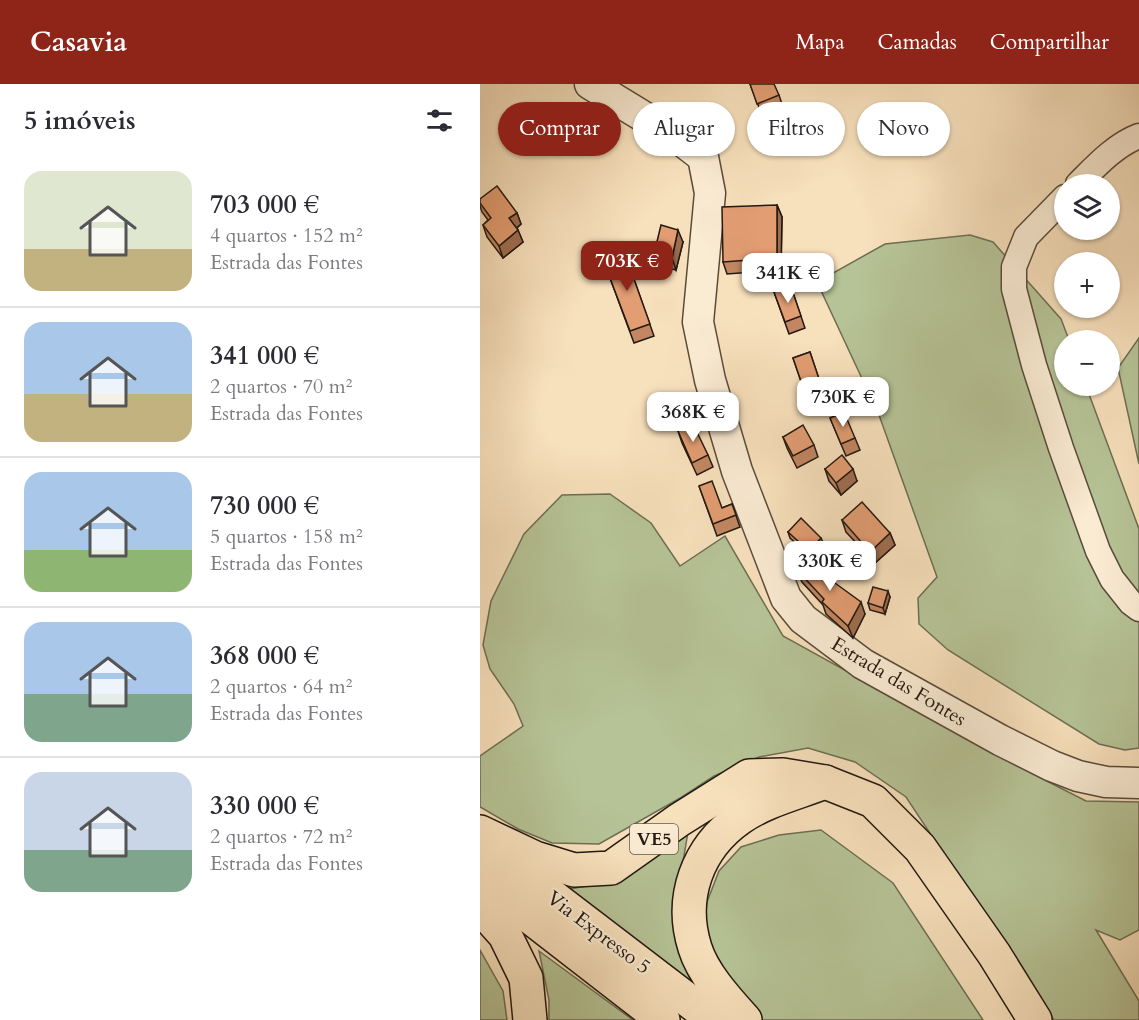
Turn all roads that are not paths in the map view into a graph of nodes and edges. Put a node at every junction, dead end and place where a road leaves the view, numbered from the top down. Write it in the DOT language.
graph roads {
  1 [pos="590,84"];
  2 [pos="1139,136"];
  3 [pos="1088,174"];
  4 [pos="1054,208"];
  5 [pos="1139,609"];
  6 [pos="825,782"];
  7 [pos="1139,783"];
  8 [pos="480,832"];
  9 [pos="480,850"];
  10 [pos="480,876"];
  11 [pos="480,907"];
  12 [pos="530,1020"];
  13 [pos="663,1020"];
  14 [pos="714,1020"];
  15 [pos="744,1020"];
  16 [pos="1035,1020"];
  1 -- 7 [label="street, Estrada das Fontes"];
  2 -- 3 [label="street"];
  4 -- 5 [label="street"];
  6 -- 8 [label="main road, VE5"];
  6 -- 15 [label="main road, VE5"];
  6 -- 16 [label="main road, VE5"];
  9 -- 14 [label="main road, Via Expresso 5"];
  10 -- 13 [label="main road, Via Expresso 5"];
  11 -- 12 [label="main road"];
}
